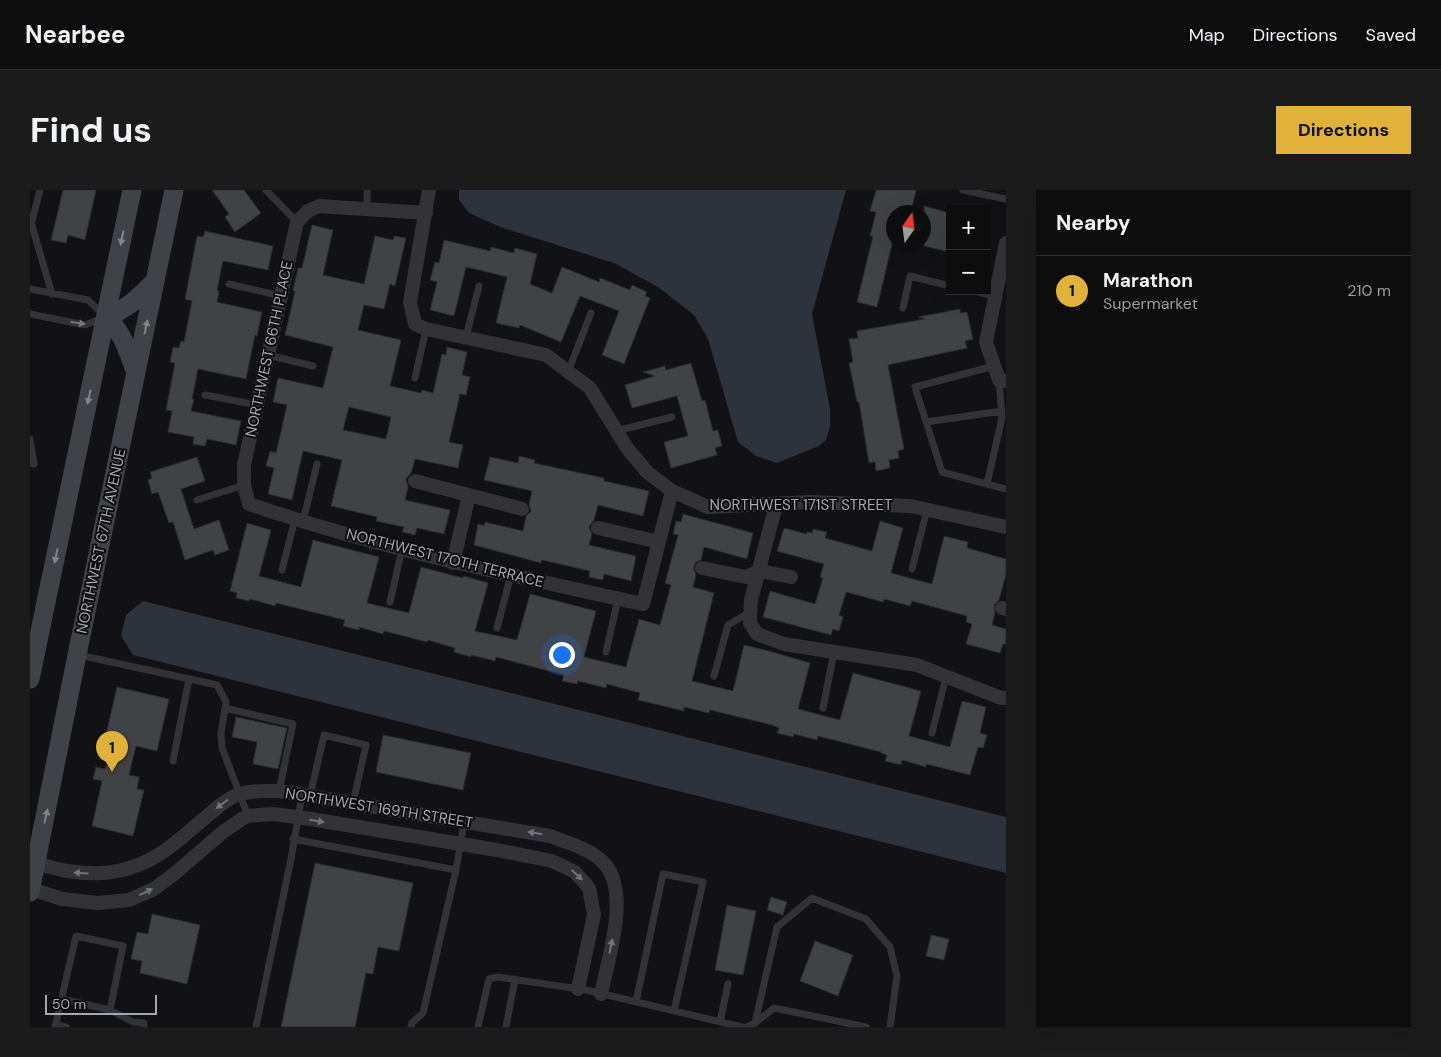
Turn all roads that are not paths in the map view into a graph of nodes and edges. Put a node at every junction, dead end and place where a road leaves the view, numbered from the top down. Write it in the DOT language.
graph roads {
  1 [pos="40,190"];
  2 [pos="132,190"];
  3 [pos="174,190"];
  4 [pos="266,190"];
  5 [pos="367,190"];
  6 [pos="429,190"];
  7 [pos="963,190"];
  8 [pos="991,193"];
  9 [pos="1006,199"];
  10 [pos="367,209"];
  11 [pos="426,213"];
  12 [pos="31,220"];
  13 [pos="297,222"];
  14 [pos="1006,243"];
  15 [pos="1002,279"];
  16 [pos="155,280"];
  17 [pos="229,284"];
  18 [pos="946,285"];
  19 [pos="478,286"];
  20 [pos="30,289"];
  21 [pos="52,294"];
  22 [pos="991,295"];
  23 [pos="281,296"];
  24 [pos="995,296"];
  25 [pos="903,308"];
  26 [pos="591,313"];
  27 [pos="30,314"];
  28 [pos="106,317"];
  29 [pos="426,329"];
  30 [pos="466,338"];
  31 [pos="268,356"];
  32 [pos="313,366"];
  33 [pos="994,366"];
  34 [pos="568,372"];
  35 [pos="136,374"];
  36 [pos="415,378"];
  37 [pos="1003,381"];
  38 [pos="205,395"];
  39 [pos="257,405"];
  40 [pos="1002,410"];
  41 [pos="672,417"];
  42 [pos="926,422"];
  43 [pos="616,431"];
  44 [pos="30,439"];
  45 [pos="30,463"];
  46 [pos="317,464"];
  47 [pos="415,481"];
  48 [pos="987,484"];
  49 [pos="244,485"];
  50 [pos="1006,489"];
  51 [pos="672,491"];
  52 [pos="469,495"];
  53 [pos="197,500"];
  54 [pos="249,504"];
  55 [pos="776,505"];
  56 [pos="522,509"];
  57 [pos="927,510"];
  58 [pos="299,520"];
  59 [pos="1006,527"];
  60 [pos="598,528"];
  61 [pos="659,542"];
  62 [pos="402,549"];
  63 [pos="453,563"];
  64 [pos="702,568"];
  65 [pos="912,569"];
  66 [pos="282,570"];
  67 [pos="760,571"];
  68 [pos="510,576"];
  69 [pos="790,577"];
  70 [pos="618,599"];
  71 [pos="390,602"];
  72 [pos="750,612"];
  73 [pos="497,628"];
  74 [pos="606,652"];
  75 [pos="834,652"];
  76 [pos="77,655"];
  77 [pos="714,676"];
  78 [pos="946,676"];
  79 [pos="30,678"];
  80 [pos="189,679"];
  81 [pos="1006,698"];
  82 [pos="225,708"];
  83 [pos="822,708"];
  84 [pos="932,733"];
  85 [pos="173,761"];
  86 [pos="279,791"];
  87 [pos="240,794"];
  88 [pos="306,796"];
  89 [pos="353,804"];
  90 [pos="248,816"];
  91 [pos="297,818"];
  92 [pos="464,822"];
  93 [pos="293,839"];
  94 [pos="460,845"];
  95 [pos="36,863"];
  96 [pos="456,870"];
  97 [pos="30,891"];
  98 [pos="515,979"];
  99 [pos="728,984"];
  100 [pos="578,989"];
  101 [pos="601,994"];
  102 [pos="62,999"];
  103 [pos="636,1002"];
  104 [pos="110,1010"];
  105 [pos="674,1011"];
  106 [pos="720,1022"];
  107 [pos="755,1023"];
  108 [pos="133,1024"];
  109 [pos="144,1025"];
  110 [pos="56,1026"];
  111 [pos="66,1027"];
  112 [pos="256,1027"];
  113 [pos="412,1027"];
  114 [pos="478,1027"];
  115 [pos="506,1027"];
  116 [pos="742,1027"];
  117 [pos="747,1027"];
  118 [pos="866,1027"];
  119 [pos="890,1027"];
  1 -- 12 [label="lane"];
  2 -- 28 [label="main road, one-way"];
  3 -- 16 [label="main road, NORTHWEST 67TH AVENUE"];
  4 -- 13 [label="lane"];
  5 -- 10 [label="lane"];
  6 -- 11 [label="street"];
  7 -- 8 [label="lane"];
  8 -- 9 [label="lane"];
  10 -- 11 [label="street"];
  10 -- 13 [label="street"];
  11 -- 29 [label="street"];
  12 -- 21 [label="lane"];
  13 -- 23 [label="street, NORTHWEST 66TH PLACE"];
  14 -- 15 [label="street"];
  15 -- 24 [label="street"];
  16 -- 28 [label="main road"];
  35 -- 16 [label="main road, NORTHWEST 67TH AVENUE, one-way"];
  17 -- 23 [label="lane"];
  18 -- 25 [label="lane"];
  19 -- 30 [label="lane"];
  20 -- 21 [label="lane"];
  21 -- 28 [label="lane"];
  22 -- 24 [label="lane"];
  23 -- 31 [label="street, NORTHWEST 66TH PLACE"];
  24 -- 33 [label="street"];
  26 -- 34 [label="lane"];
  27 -- 28 [label="lane, one-way"];
  28 -- 35 [label="main road"];
  28 -- 79 [label="main road, one-way"];
  29 -- 30 [label="street, NORTHWEST 171ST STREET"];
  29 -- 36 [label="lane"];
  30 -- 34 [label="street, NORTHWEST 171ST STREET"];
  31 -- 32 [label="lane"];
  31 -- 39 [label="street, NORTHWEST 66TH PLACE"];
  33 -- 37 [label="street"];
  33 -- 42 [label="lane"];
  34 -- 43 [label="street, NORTHWEST 171ST STREET"];
  35 -- 76 [label="main road, NORTHWEST 67TH AVENUE"];
  37 -- 40 [label="lane"];
  38 -- 39 [label="lane"];
  39 -- 49 [label="street, NORTHWEST 66TH PLACE"];
  40 -- 42 [label="lane"];
  40 -- 48 [label="lane"];
  41 -- 43 [label="lane"];
  42 -- 48 [label="lane"];
  43 -- 51 [label="street, NORTHWEST 171ST STREET"];
  44 -- 45 [label="lane"];
  46 -- 58 [label="lane"];
  47 -- 52 [label="street"];
  48 -- 50 [label="lane"];
  49 -- 53 [label="lane"];
  49 -- 54 [label="street, NORTHWEST 66TH PLACE"];
  51 -- 55 [label="street, NORTHWEST 171ST STREET"];
  51 -- 61 [label="street"];
  52 -- 56 [label="street"];
  52 -- 63 [label="street"];
  54 -- 58 [label="street, NORTHWEST 17OTH TERRACE"];
  55 -- 57 [label="street, NORTHWEST 171ST STREET"];
  55 -- 67 [label="street"];
  57 -- 59 [label="street, NORTHWEST 171ST STREET"];
  57 -- 65 [label="lane"];
  58 -- 62 [label="street, NORTHWEST 17OTH TERRACE"];
  58 -- 66 [label="lane"];
  60 -- 61 [label="street"];
  61 -- 70 [label="street, NORTHWEST 17OTH TERRACE"];
  62 -- 63 [label="street, NORTHWEST 17OTH TERRACE"];
  62 -- 71 [label="lane"];
  63 -- 68 [label="street, NORTHWEST 17OTH TERRACE"];
  64 -- 67 [label="street"];
  67 -- 69 [label="street"];
  67 -- 72 [label="street"];
  68 -- 70 [label="street, NORTHWEST 17OTH TERRACE"];
  68 -- 73 [label="lane"];
  70 -- 74 [label="lane"];
  72 -- 75 [label="street"];
  72 -- 77 [label="lane"];
  75 -- 78 [label="street"];
  75 -- 83 [label="lane"];
  76 -- 80 [label="lane"];
  95 -- 76 [label="main road, NORTHWEST 67TH AVENUE, one-way"];
  78 -- 81 [label="street"];
  78 -- 84 [label="lane"];
  80 -- 82 [label="lane"];
  80 -- 85 [label="lane"];
  82 -- 86 [label="lane"];
  82 -- 87 [label="lane"];
  86 -- 87 [label="street, NORTHWEST 169TH STREET"];
  86 -- 88 [label="street, NORTHWEST 169TH STREET"];
  87 -- 90 [label="lane"];
  87 -- 95 [label="street, NORTHWEST 169TH STREET, one-way"];
  88 -- 89 [label="street, NORTHWEST 169TH STREET"];
  88 -- 89 [label="lane"];
  88 -- 91 [label="lane"];
  89 -- 92 [label="street, NORTHWEST 169TH STREET"];
  90 -- 91 [label="street, NORTHWEST 169TH STREET"];
  97 -- 90 [label="street, NORTHWEST 169TH STREET, one-way"];
  91 -- 93 [label="lane"];
  91 -- 94 [label="street, NORTHWEST 169TH STREET, one-way"];
  92 -- 94 [label="lane"];
  101 -- 92 [label="street, NORTHWEST 169TH STREET, one-way"];
  93 -- 96 [label="lane"];
  93 -- 112 [label="lane"];
  94 -- 96 [label="lane"];
  94 -- 100 [label="street, NORTHWEST 169TH STREET, one-way"];
  95 -- 97 [label="main road, NORTHWEST 67TH AVENUE"];
  96 -- 113 [label="lane"];
  98 -- 100 [label="lane"];
  98 -- 114 [label="lane"];
  98 -- 115 [label="lane"];
  99 -- 106 [label="lane"];
  100 -- 101 [label="lane"];
  101 -- 103 [label="lane"];
  102 -- 104 [label="lane"];
  102 -- 104 [label="lane"];
  102 -- 110 [label="lane"];
  103 -- 105 [label="lane"];
  103 -- 105 [label="lane"];
  104 -- 108 [label="lane"];
  105 -- 106 [label="lane"];
  106 -- 116 [label="lane"];
  107 -- 117 [label="lane"];
  107 -- 118 [label="lane"];
  107 -- 119 [label="lane"];
  108 -- 109 [label="lane"];
  110 -- 111 [label="lane"];
}
